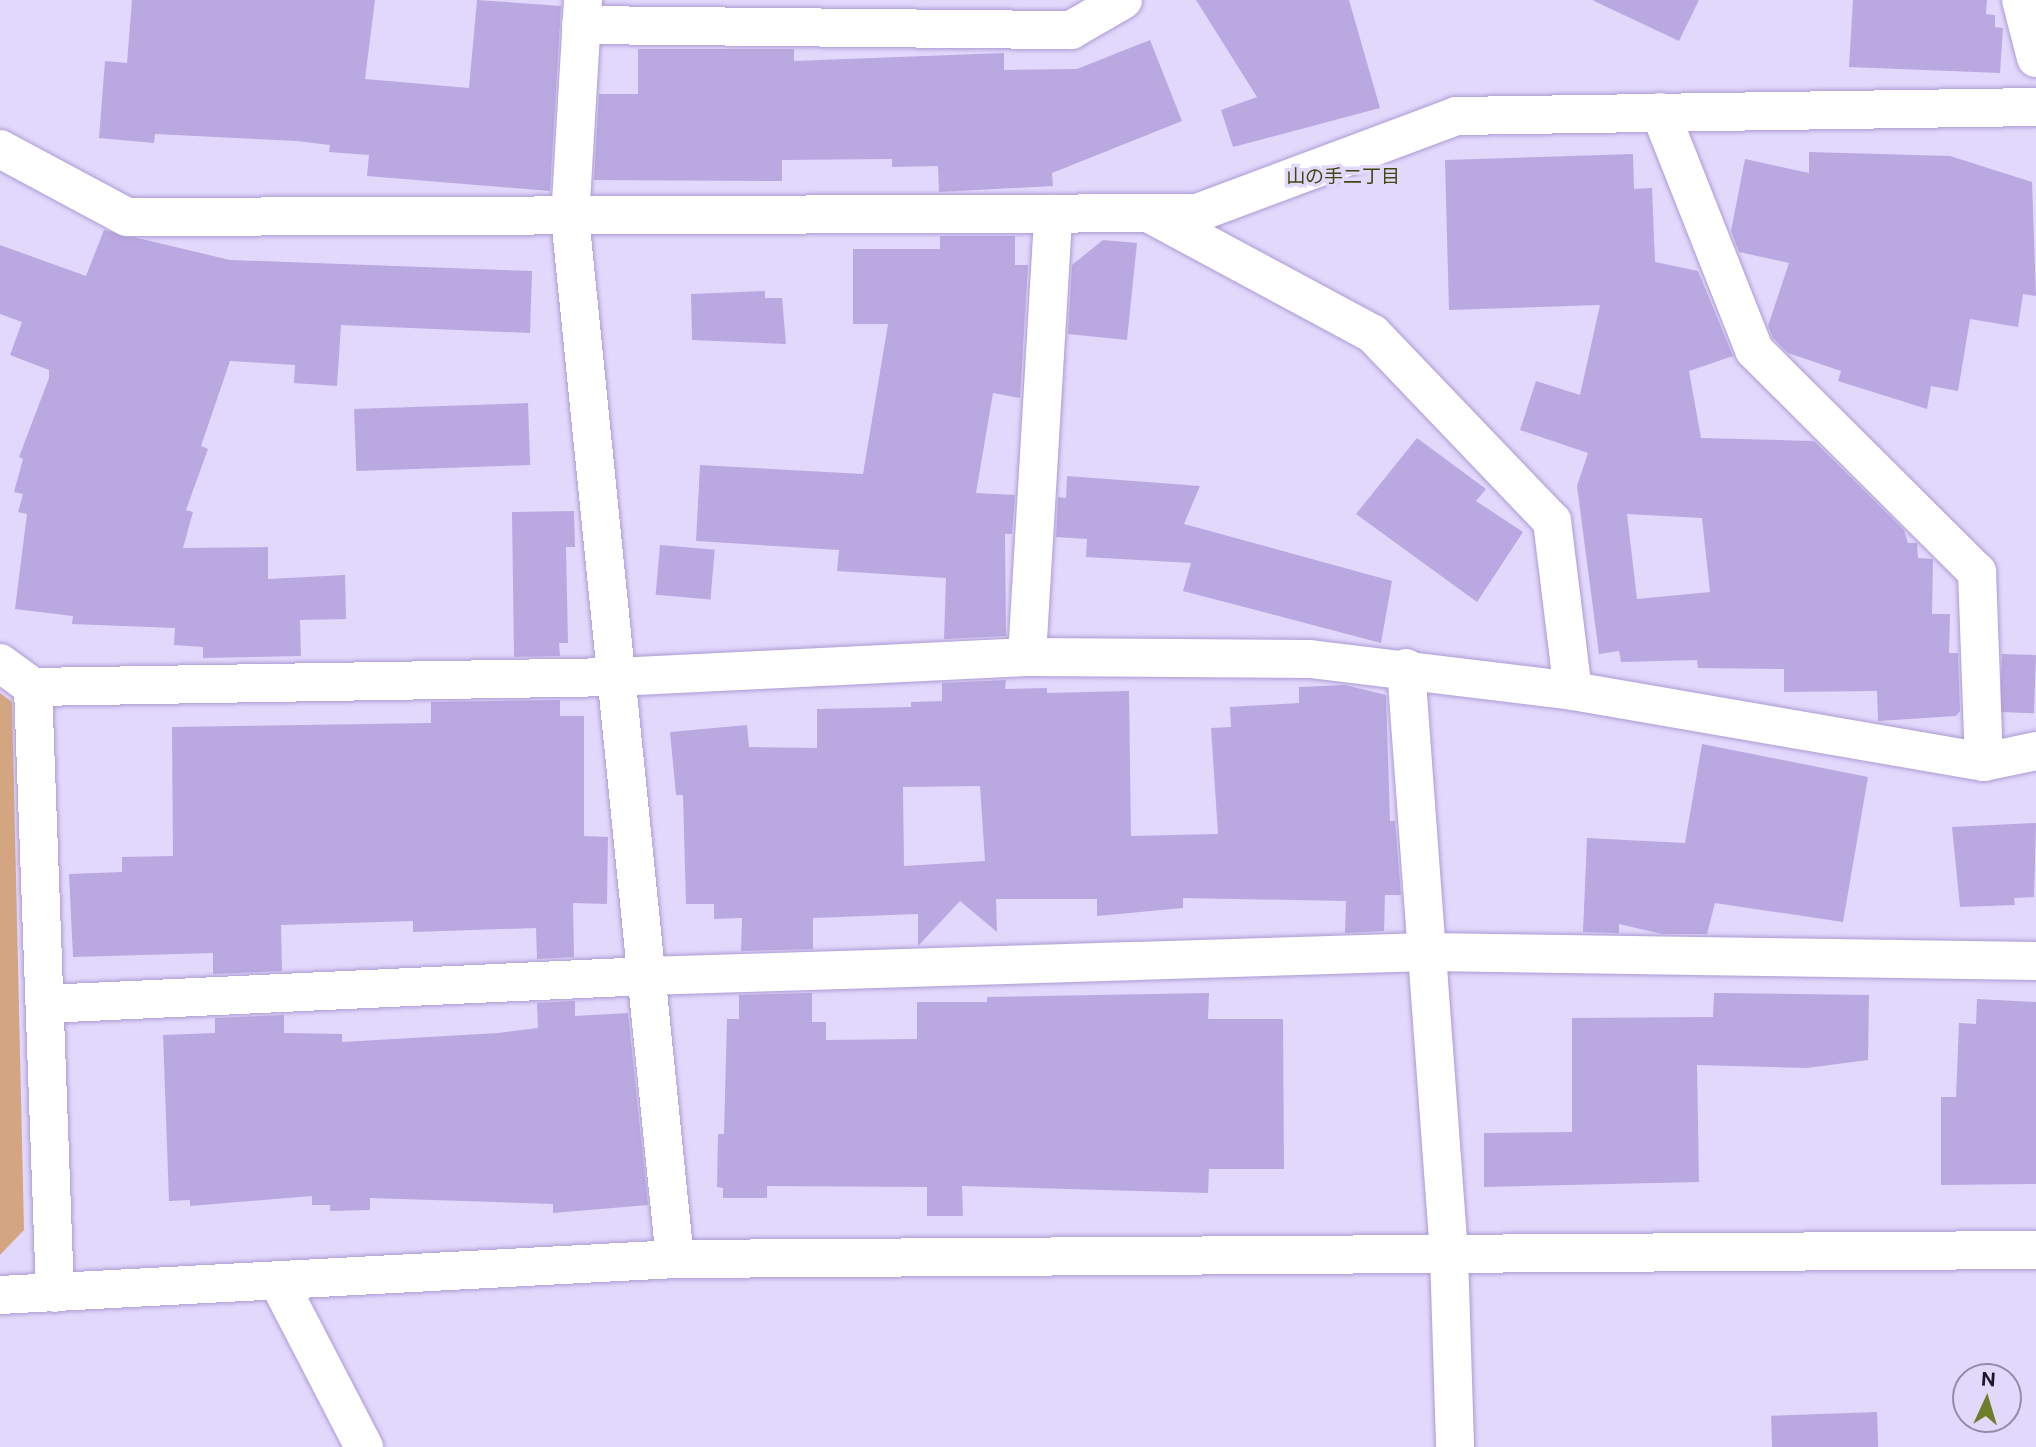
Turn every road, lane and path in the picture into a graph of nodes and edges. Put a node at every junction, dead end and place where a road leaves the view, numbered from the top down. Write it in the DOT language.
graph roads {
  1 [pos="1123,0"];
  2 [pos="2021,0"];
  3 [pos="582,13"];
  4 [pos="2036,58"];
  5 [pos="2036,107"];
  6 [pos="1660,113"];
  7 [pos="0,149"];
  8 [pos="1053,214"];
  9 [pos="1150,214"];
  10 [pos="570,217"];
  11 [pos="1027,657"];
  12 [pos="0,663"];
  13 [pos="1406,668"];
  14 [pos="616,677"];
  15 [pos="33,687"];
  16 [pos="1573,691"];
  17 [pos="2036,751"];
  18 [pos="1984,762"];
  19 [pos="1427,952"];
  20 [pos="2036,961"];
  21 [pos="646,976"];
  22 [pos="46,1004"];
  23 [pos="2036,1250"];
  24 [pos="1449,1254"];
  25 [pos="675,1259"];
  26 [pos="278,1281"];
  27 [pos="55,1293"];
  28 [pos="0,1295"];
  29 [pos="364,1447"];
  30 [pos="1455,1447"];
  1 -- 3 [label="street"];
  2 -- 4 [label="street"];
  3 -- 10 [label="street"];
  5 -- 6 [label="street"];
  6 -- 9 [label="street"];
  6 -- 18 [label="street"];
  7 -- 10 [label="street"];
  8 -- 9 [label="street"];
  8 -- 10 [label="street"];
  8 -- 11 [label="street"];
  9 -- 16 [label="street"];
  10 -- 14 [label="street"];
  11 -- 13 [label="street"];
  11 -- 14 [label="street"];
  12 -- 15 [label="street"];
  13 -- 16 [label="street"];
  13 -- 19 [label="street"];
  14 -- 15 [label="street"];
  14 -- 21 [label="street"];
  15 -- 22 [label="street"];
  16 -- 18 [label="street"];
  17 -- 18 [label="street"];
  19 -- 20 [label="street"];
  19 -- 21 [label="street"];
  19 -- 24 [label="street"];
  21 -- 22 [label="street"];
  21 -- 25 [label="street"];
  22 -- 27 [label="street"];
  23 -- 24 [label="street"];
  24 -- 25 [label="street"];
  24 -- 30 [label="street"];
  25 -- 26 [label="street"];
  26 -- 27 [label="street"];
  26 -- 29 [label="street"];
  27 -- 28 [label="street"];
}
